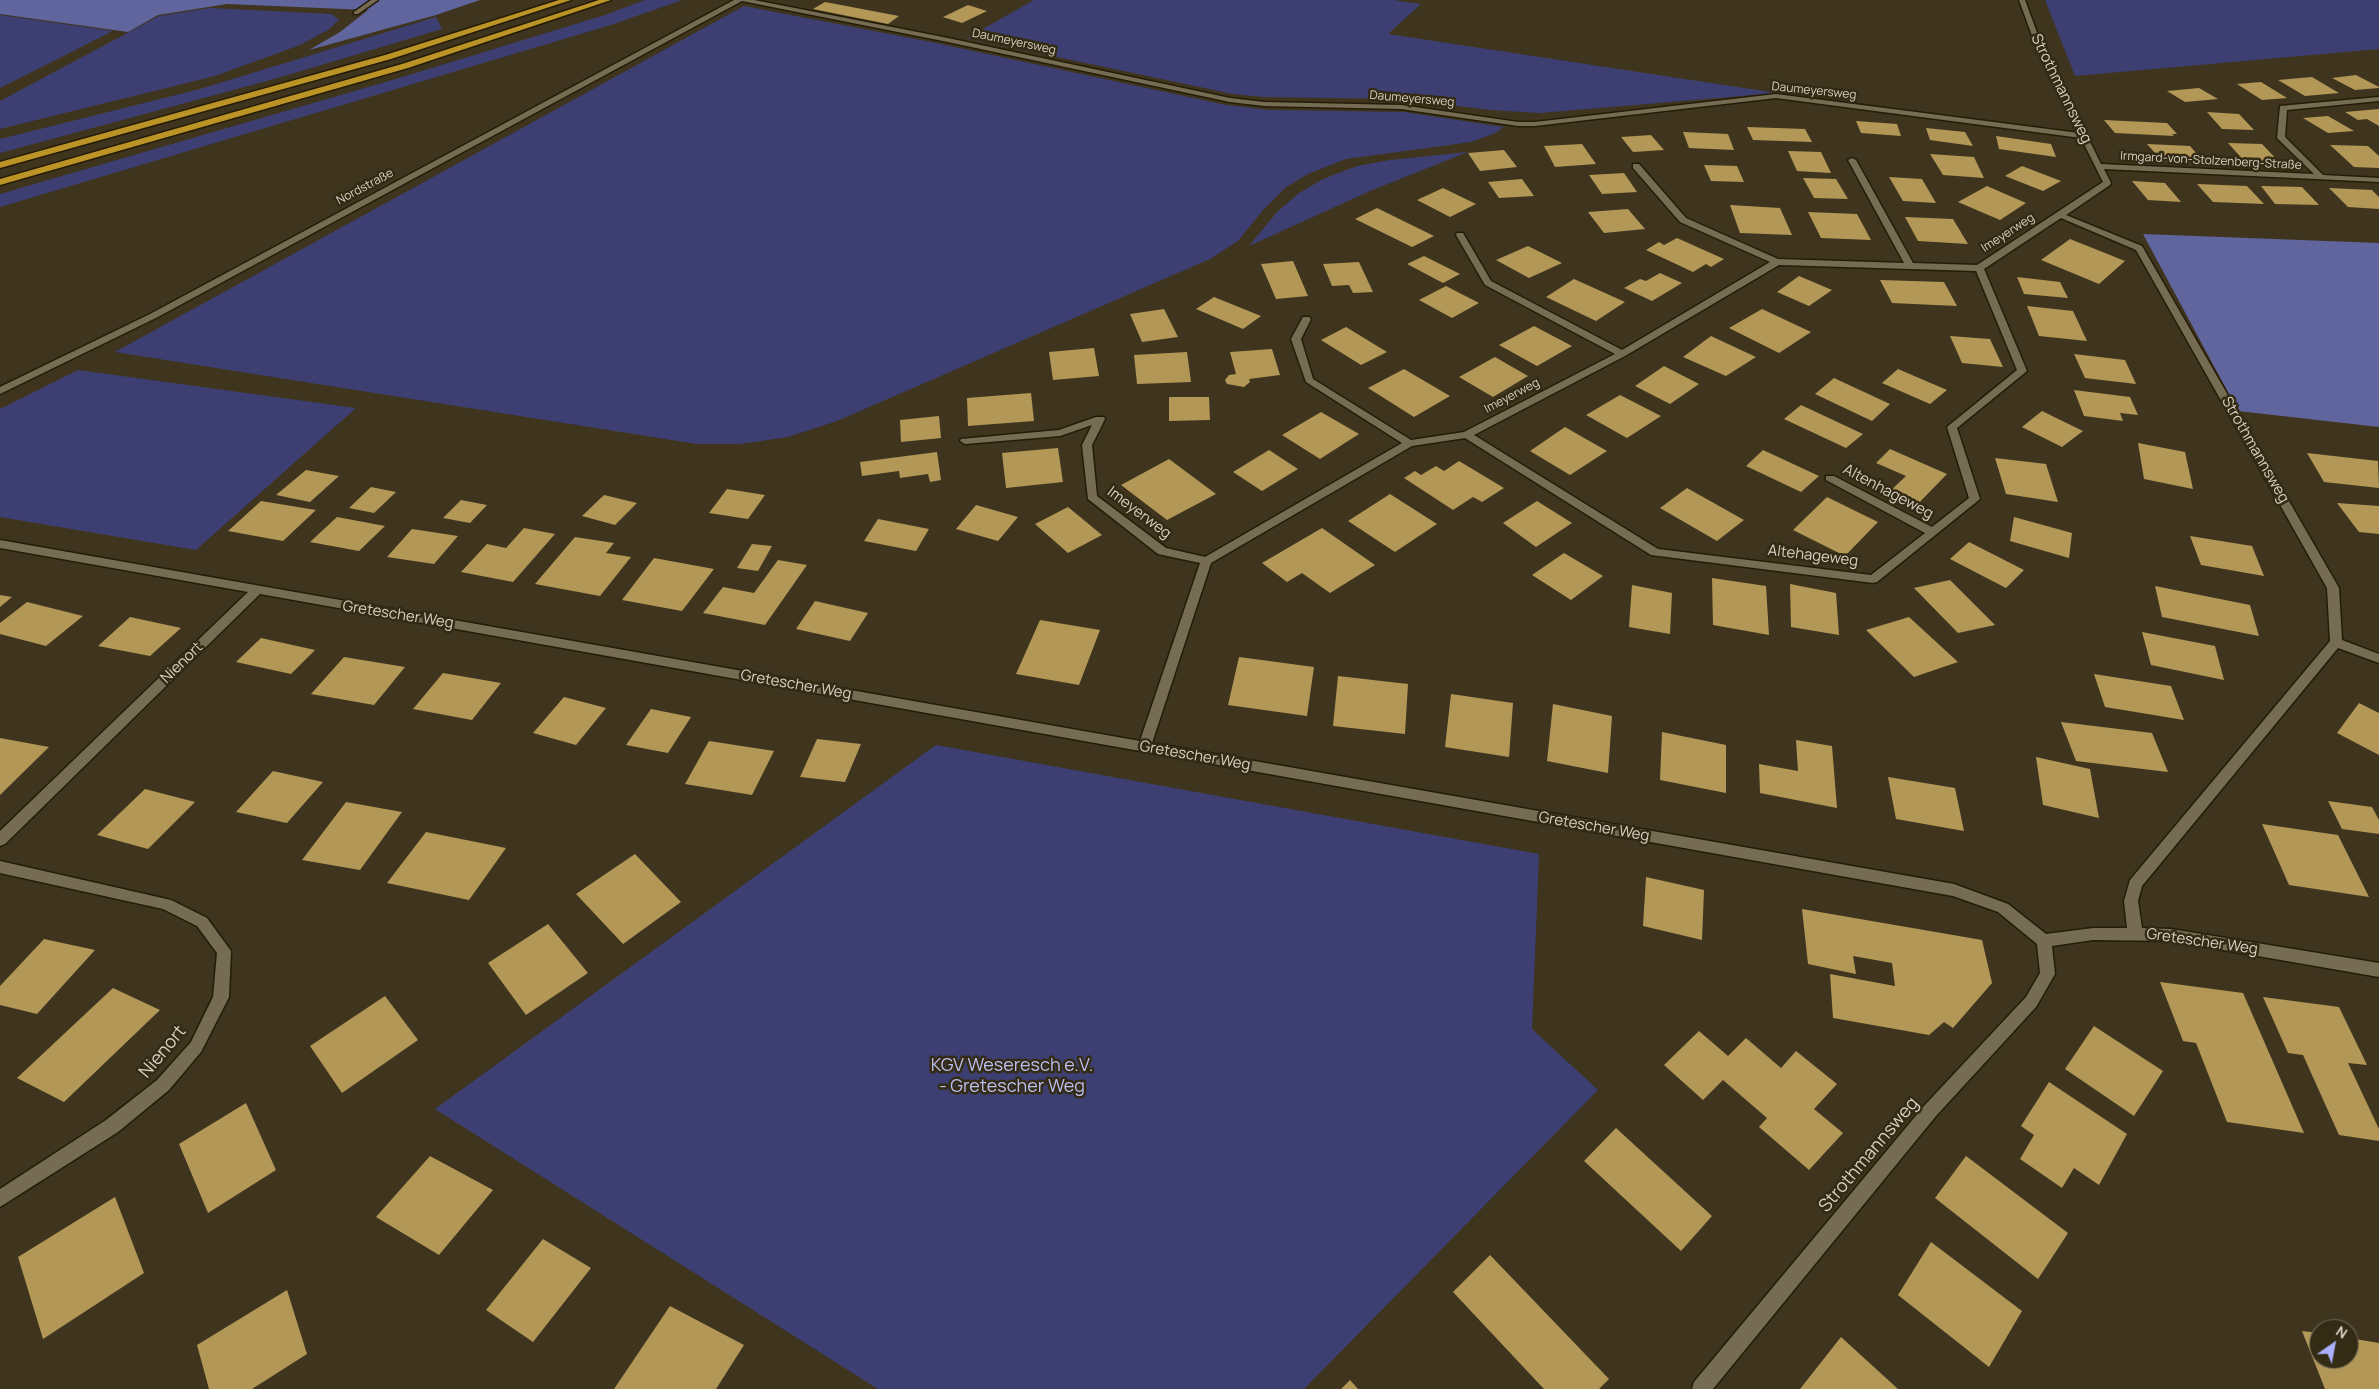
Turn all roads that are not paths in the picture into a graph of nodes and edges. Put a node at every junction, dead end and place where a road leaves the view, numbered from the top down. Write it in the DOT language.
graph roads {
  1 [pos="375,0"];
  2 [pos="567,0"];
  3 [pos="608,0"];
  4 [pos="739,0"];
  5 [pos="744,0"];
  6 [pos="2022,0"];
  7 [pos="356,13"];
  8 [pos="2379,99"];
  9 [pos="2084,136"];
  10 [pos="1852,160"];
  11 [pos="0,165"];
  12 [pos="1636,166"];
  13 [pos="2099,166"];
  14 [pos="2322,178"];
  15 [pos="2379,180"];
  16 [pos="0,182"];
  17 [pos="2060,215"];
  18 [pos="1460,235"];
  19 [pos="1777,262"];
  20 [pos="1910,266"];
  21 [pos="1980,268"];
  22 [pos="1306,319"];
  23 [pos="1622,354"];
  24 [pos="0,391"];
  25 [pos="1467,435"];
  26 [pos="965,441"];
  27 [pos="1409,443"];
  28 [pos="1830,478"];
  29 [pos="1932,532"];
  30 [pos="0,544"];
  31 [pos="1206,561"];
  32 [pos="256,591"];
  33 [pos="2336,642"];
  34 [pos="2379,659"];
  35 [pos="1144,747"];
  36 [pos="0,840"];
  37 [pos="0,867"];
  38 [pos="2135,933"];
  39 [pos="2044,941"];
  40 [pos="2379,970"];
  41 [pos="0,1199"];
  42 [pos="1701,1389"];
  1 -- 7 [label="street"];
  2 -- 11 [label="highway"];
  3 -- 16 [label="highway"];
  4 -- 24 [label="street, Nordstraße"];
  5 -- 9 [label="street, Daumeyersweg"];
  6 -- 9 [label="street, Strothmannsweg"];
  8 -- 14 [label="street, Irmgard-von-Stolzenberg-Straße"];
  9 -- 13 [label="street, Strothmannsweg"];
  10 -- 20 [label="street"];
  12 -- 19 [label="street, Imeyerweg"];
  13 -- 14 [label="street, Irmgard-von-Stolzenberg-Straße"];
  13 -- 17 [label="street, Strothmannsweg"];
  14 -- 15 [label="street, Irmgard-von-Stolzenberg-Straße"];
  17 -- 21 [label="street, Imeyerweg"];
  17 -- 33 [label="street, Strothmannsweg"];
  18 -- 23 [label="street"];
  19 -- 20 [label="street, Imeyerweg"];
  19 -- 23 [label="street, Imeyerweg"];
  20 -- 21 [label="street, Imeyerweg"];
  21 -- 29 [label="street, Altehageweg"];
  22 -- 27 [label="street"];
  23 -- 25 [label="street, Imeyerweg"];
  25 -- 27 [label="street, Imeyerweg"];
  25 -- 29 [label="street, Altehageweg"];
  26 -- 31 [label="street, Imeyerweg"];
  27 -- 31 [label="street, Imeyerweg"];
  28 -- 29 [label="street, Altenhageweg"];
  30 -- 32 [label="street, Gretescher Weg"];
  31 -- 35 [label="street"];
  32 -- 35 [label="street, Gretescher Weg"];
  32 -- 36 [label="street, Nienort"];
  33 -- 34 [label="street"];
  33 -- 38 [label="street"];
  35 -- 39 [label="street, Gretescher Weg"];
  37 -- 41 [label="street, Nienort"];
  38 -- 39 [label="street, Gretescher Weg"];
  38 -- 40 [label="street, Gretescher Weg"];
  39 -- 42 [label="street, Strothmannsweg"];
}
